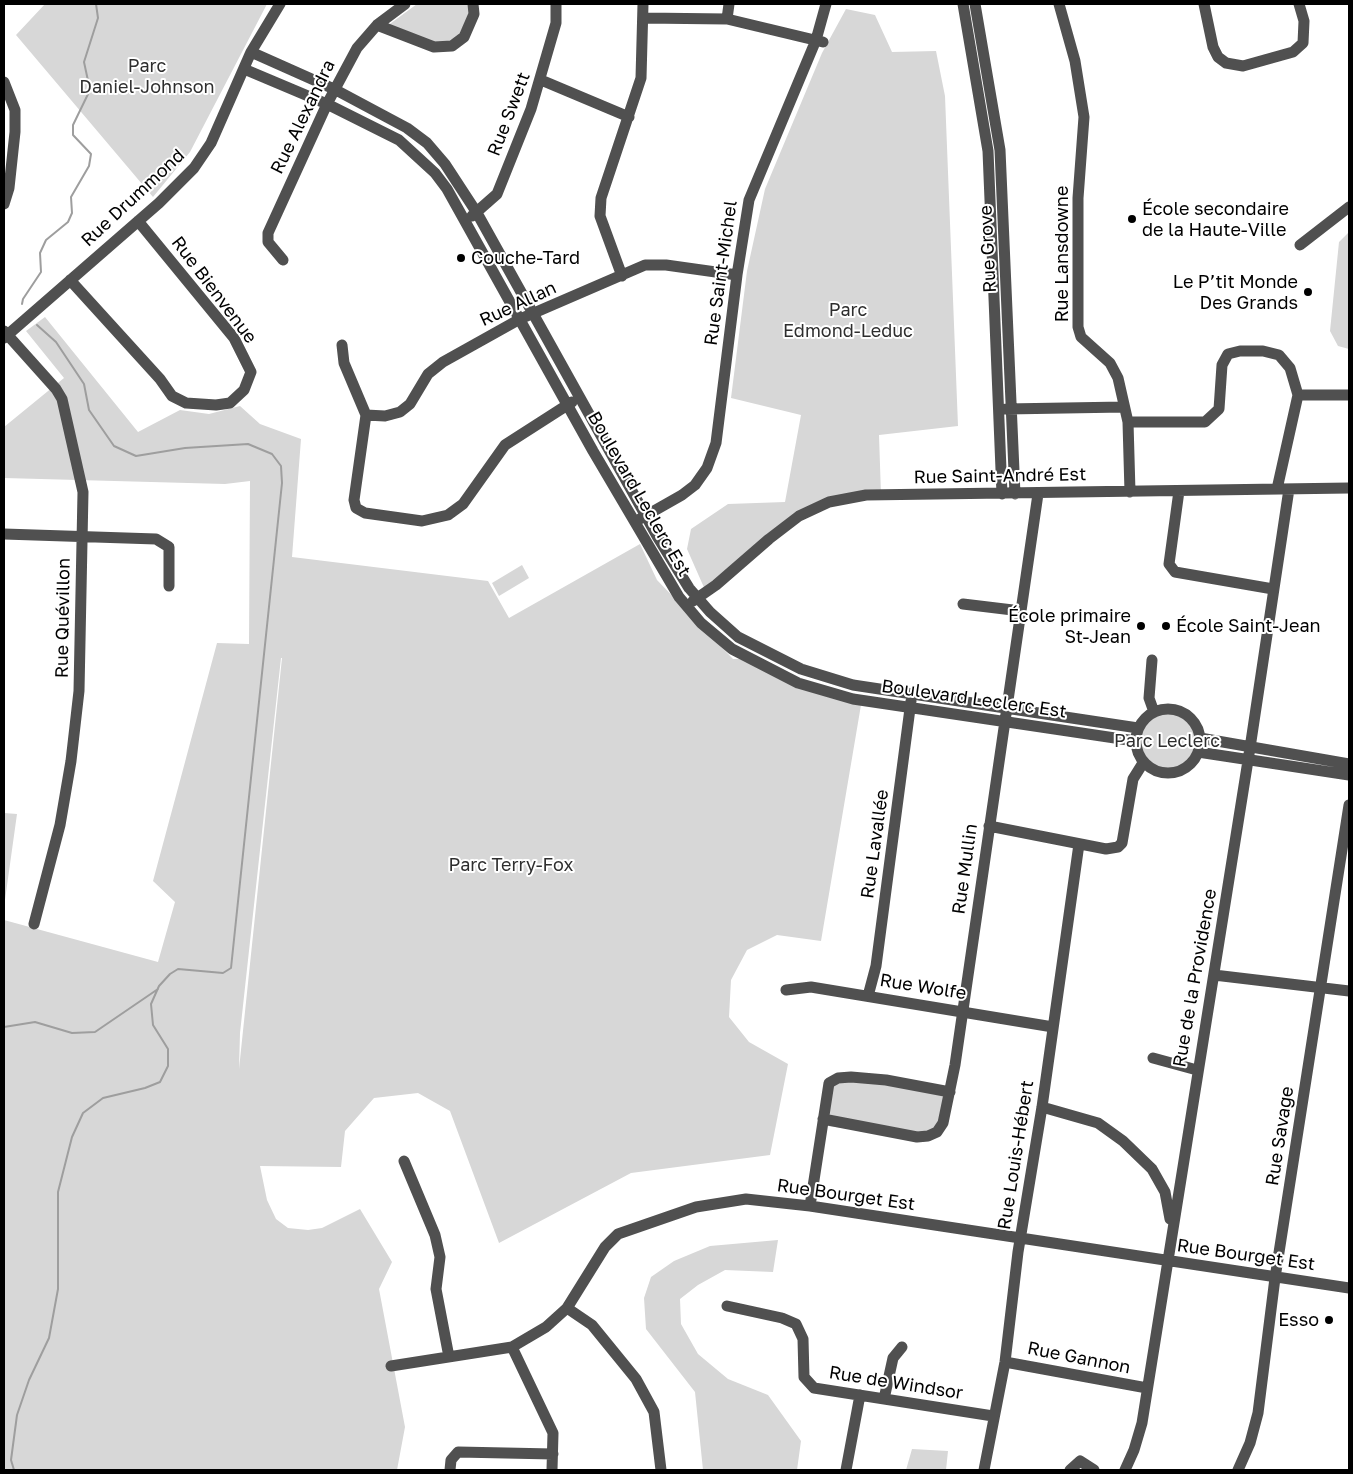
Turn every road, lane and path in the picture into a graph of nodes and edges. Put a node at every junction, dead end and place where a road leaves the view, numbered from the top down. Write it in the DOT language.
graph roads {
  1 [pos="280,4"];
  2 [pos="405,4"];
  3 [pos="473,4"];
  4 [pos="556,4"];
  5 [pos="643,4"];
  6 [pos="729,4"];
  7 [pos="826,4"];
  8 [pos="963,4"];
  9 [pos="975,4"];
  10 [pos="1059,4"];
  11 [pos="1204,4"];
  12 [pos="1299,4"];
  13 [pos="644,18"];
  14 [pos="726,19"];
  15 [pos="377,25"];
  16 [pos="820,41"];
  17 [pos="251,52"];
  18 [pos="244,69"];
  19 [pos="541,80"];
  20 [pos="4,82"];
  21 [pos="334,89"];
  22 [pos="327,104"];
  23 [pos="629,117"];
  24 [pos="4,204"];
  25 [pos="1349,208"];
  26 [pos="478,213"];
  27 [pos="464,220"];
  28 [pos="138,221"];
  29 [pos="1300,245"];
  30 [pos="283,260"];
  31 [pos="737,275"];
  32 [pos="622,276"];
  33 [pos="70,280"];
  34 [pos="534,314"];
  35 [pos="520,319"];
  36 [pos="5,335"];
  37 [pos="342,345"];
  38 [pos="1298,395"];
  39 [pos="1349,395"];
  40 [pos="580,397"];
  41 [pos="567,404"];
  42 [pos="1124,407"];
  43 [pos="1013,409"];
  44 [pos="1000,410"];
  45 [pos="366,415"];
  46 [pos="1128,422"];
  47 [pos="1349,488"];
  48 [pos="1283,489"];
  49 [pos="1130,492"];
  50 [pos="1179,492"];
  51 [pos="1002,494"];
  52 [pos="1015,494"];
  53 [pos="1038,494"];
  54 [pos="645,516"];
  55 [pos="634,522"];
  56 [pos="4,534"];
  57 [pos="82,536"];
  58 [pos="169,586"];
  59 [pos="1273,588"];
  60 [pos="698,598"];
  61 [pos="963,604"];
  62 [pos="686,606"];
  63 [pos="1021,611"];
  64 [pos="1152,660"];
  65 [pos="853,685"];
  66 [pos="912,695"];
  67 [pos="853,699"];
  68 [pos="910,708"];
  69 [pos="1007,709"];
  70 [pos="1154,712"];
  71 [pos="1005,722"];
  72 [pos="1138,728"];
  73 [pos="1200,738"];
  74 [pos="1135,741"];
  75 [pos="1198,752"];
  76 [pos="1249,753"];
  77 [pos="1143,763"];
  78 [pos="1349,764"];
  79 [pos="1349,775"];
  80 [pos="1349,805"];
  81 [pos="989,826"];
  82 [pos="1079,844"];
  83 [pos="34,924"];
  84 [pos="1214,975"];
  85 [pos="1321,988"];
  86 [pos="786,990"];
  87 [pos="1349,991"];
  88 [pos="868,996"];
  89 [pos="962,1010"];
  90 [pos="1053,1027"];
  91 [pos="1153,1058"];
  92 [pos="1197,1070"];
  93 [pos="950,1092"];
  94 [pos="1042,1107"];
  95 [pos="823,1119"];
  96 [pos="404,1161"];
  97 [pos="810,1206"];
  98 [pos="1172,1229"];
  99 [pos="1020,1238"];
  100 [pos="1167,1261"];
  101 [pos="1275,1278"];
  102 [pos="1349,1288"];
  103 [pos="727,1306"];
  104 [pos="567,1308"];
  105 [pos="512,1347"];
  106 [pos="902,1347"];
  107 [pos="449,1357"];
  108 [pos="1006,1362"];
  109 [pos="391,1366"];
  110 [pos="1147,1388"];
  111 [pos="860,1395"];
  112 [pos="884,1399"];
  113 [pos="993,1416"];
  114 [pos="553,1454"];
  115 [pos="450,1470"];
  116 [pos="552,1470"];
  117 [pos="661,1470"];
  118 [pos="846,1470"];
  119 [pos="984,1470"];
  120 [pos="1070,1470"];
  121 [pos="1094,1470"];
  122 [pos="1125,1470"];
  123 [pos="1238,1470"];
  1 -- 17 [label="street, Rue Drummond"];
  2 -- 15 [label="street, Rue Alexandra"];
  3 -- 15 [label="street"];
  4 -- 19 [label="street, Rue Swett"];
  5 -- 13 [label="street"];
  6 -- 14 [label="street"];
  7 -- 16 [label="street, Rue Saint-Michel"];
  8 -- 44 [label="street, Rue Grove"];
  9 -- 43 [label="street, Rue Grove"];
  10 -- 42 [label="street, Rue Lansdowne"];
  11 -- 12 [label="street"];
  13 -- 14 [label="street"];
  13 -- 23 [label="street"];
  14 -- 16 [label="street"];
  15 -- 21 [label="street, Rue Alexandra"];
  16 -- 31 [label="street, Rue Saint-Michel"];
  17 -- 18 [label="street, Rue Drummond"];
  17 -- 21 [label="street, Boulevard Leclerc Est"];
  18 -- 22 [label="street, Boulevard Leclerc Est"];
  18 -- 28 [label="street, Rue Drummond"];
  19 -- 23 [label="street"];
  19 -- 26 [label="street, Rue Swett"];
  20 -- 24 [label="street"];
  21 -- 22 [label="street, Rue Alexandra"];
  21 -- 26 [label="street, Boulevard Leclerc Est"];
  22 -- 27 [label="street, Boulevard Leclerc Est"];
  22 -- 30 [label="street, Rue Alexandra"];
  23 -- 32 [label="street"];
  25 -- 29 [label="street"];
  26 -- 27 [label="street, Rue Swett"];
  26 -- 34 [label="street, Boulevard Leclerc Est"];
  27 -- 35 [label="street, Boulevard Leclerc Est"];
  28 -- 33 [label="street, Rue Drummond"];
  28 -- 33 [label="street, Rue Bienvenue"];
  31 -- 32 [label="street, Rue Allan"];
  31 -- 54 [label="street, Rue Saint-Michel"];
  32 -- 34 [label="street, Rue Allan"];
  33 -- 36 [label="street, Rue Drummond"];
  34 -- 35 [label="street, Rue Allan"];
  34 -- 40 [label="street, Boulevard Leclerc Est"];
  35 -- 41 [label="street, Boulevard Leclerc Est"];
  35 -- 45 [label="street, Rue Allan"];
  36 -- 57 [label="street, Rue Quévillon"];
  37 -- 45 [label="street"];
  38 -- 39 [label="street"];
  38 -- 46 [label="street"];
  38 -- 48 [label="street, Rue de la Providence"];
  40 -- 41 [label="street"];
  40 -- 54 [label="street, Boulevard Leclerc Est"];
  41 -- 45 [label="street"];
  41 -- 55 [label="street, Boulevard Leclerc Est"];
  42 -- 43 [label="street"];
  42 -- 46 [label="street, Rue Lansdowne"];
  43 -- 44 [label="street"];
  43 -- 52 [label="street, Rue Grove"];
  44 -- 51 [label="street, Rue Grove"];
  46 -- 49 [label="street, Rue Lansdowne"];
  47 -- 48 [label="street, Rue Saint-André Est"];
  48 -- 50 [label="street, Rue Saint-André Est"];
  48 -- 59 [label="street, Rue de la Providence"];
  49 -- 50 [label="street, Rue Saint-André Est"];
  49 -- 53 [label="street, Rue Saint-André Est"];
  50 -- 59 [label="street"];
  51 -- 52 [label="street, Rue Saint-André Est"];
  51 -- 60 [label="street, Rue Saint-André Est"];
  52 -- 53 [label="street, Rue Saint-André Est"];
  53 -- 63 [label="street, Rue Mullin"];
  54 -- 55 [label="street, Rue Saint-Michel"];
  54 -- 60 [label="street, Boulevard Leclerc Est"];
  55 -- 62 [label="street, Boulevard Leclerc Est"];
  56 -- 57 [label="street"];
  57 -- 58 [label="street"];
  57 -- 83 [label="street, Rue Quévillon"];
  59 -- 76 [label="street, Rue de la Providence"];
  60 -- 62 [label="street, Rue Saint-André Est"];
  60 -- 65 [label="street, Boulevard Leclerc Est"];
  61 -- 63 [label="street"];
  62 -- 67 [label="street, Boulevard Leclerc Est"];
  63 -- 69 [label="street, Rue Mullin"];
  64 -- 70 [label="street"];
  65 -- 66 [label="street, Boulevard Leclerc Est"];
  65 -- 67 [label="street"];
  66 -- 68 [label="street, Rue Lavallée"];
  66 -- 69 [label="street, Boulevard Leclerc Est"];
  67 -- 68 [label="street, Boulevard Leclerc Est"];
  68 -- 71 [label="street, Boulevard Leclerc Est"];
  68 -- 88 [label="street, Rue Lavallée"];
  69 -- 71 [label="street, Rue Mullin"];
  69 -- 72 [label="street, Boulevard Leclerc Est"];
  70 -- 72 [label="street"];
  70 -- 73 [label="street"];
  71 -- 74 [label="street, Boulevard Leclerc Est"];
  71 -- 81 [label="street, Rue Mullin"];
  72 -- 74 [label="street"];
  73 -- 75 [label="street"];
  73 -- 76 [label="street"];
  74 -- 77 [label="street"];
  75 -- 76 [label="street"];
  75 -- 77 [label="street"];
  76 -- 78 [label="street"];
  76 -- 79 [label="street"];
  76 -- 84 [label="street, Rue de la Providence"];
  77 -- 82 [label="street"];
  80 -- 85 [label="street, Rue Savage"];
  81 -- 82 [label="street"];
  81 -- 89 [label="street, Rue Mullin"];
  82 -- 90 [label="street, Rue Louis-Hébert"];
  84 -- 85 [label="street"];
  84 -- 92 [label="street, Rue de la Providence"];
  85 -- 87 [label="street"];
  85 -- 101 [label="street, Rue Savage"];
  86 -- 88 [label="street, Rue Wolfe"];
  88 -- 89 [label="street, Rue Wolfe"];
  89 -- 90 [label="street, Rue Wolfe"];
  89 -- 93 [label="street, Rue Mullin"];
  90 -- 94 [label="street, Rue Louis-Hébert"];
  91 -- 92 [label="street"];
  92 -- 98 [label="street, Rue de la Providence"];
  93 -- 95 [label="street, Rue Mullin"];
  93 -- 95 [label="street"];
  94 -- 98 [label="street"];
  94 -- 99 [label="street, Rue Louis-Hébert"];
  95 -- 97 [label="street"];
  96 -- 107 [label="street"];
  97 -- 99 [label="street, Rue Bourget Est"];
  97 -- 104 [label="street, Rue Bourget Est"];
  98 -- 100 [label="street, Rue de la Providence"];
  99 -- 100 [label="street, Rue Bourget Est"];
  99 -- 108 [label="street, Rue Louis-Hébert"];
  100 -- 101 [label="street, Rue Bourget Est"];
  100 -- 110 [label="street, Rue de la Providence"];
  101 -- 102 [label="street, Rue Bourget Est"];
  101 -- 123 [label="street, Rue Savage"];
  103 -- 111 [label="street, Rue de Windsor"];
  104 -- 105 [label="street, Rue Bourget Est"];
  104 -- 117 [label="street"];
  105 -- 107 [label="street, Rue Bourget Est"];
  105 -- 114 [label="street"];
  106 -- 112 [label="street"];
  107 -- 109 [label="street, Rue Bourget Est"];
  108 -- 110 [label="street, Rue Gannon"];
  108 -- 113 [label="street, Rue Louis-Hébert"];
  110 -- 122 [label="street, Rue de la Providence"];
  111 -- 112 [label="street, Rue de Windsor"];
  111 -- 118 [label="street"];
  112 -- 113 [label="street, Rue de Windsor"];
  113 -- 119 [label="street, Rue Louis-Hébert"];
  114 -- 115 [label="street"];
  114 -- 116 [label="street"];
  120 -- 121 [label="street"];
}
